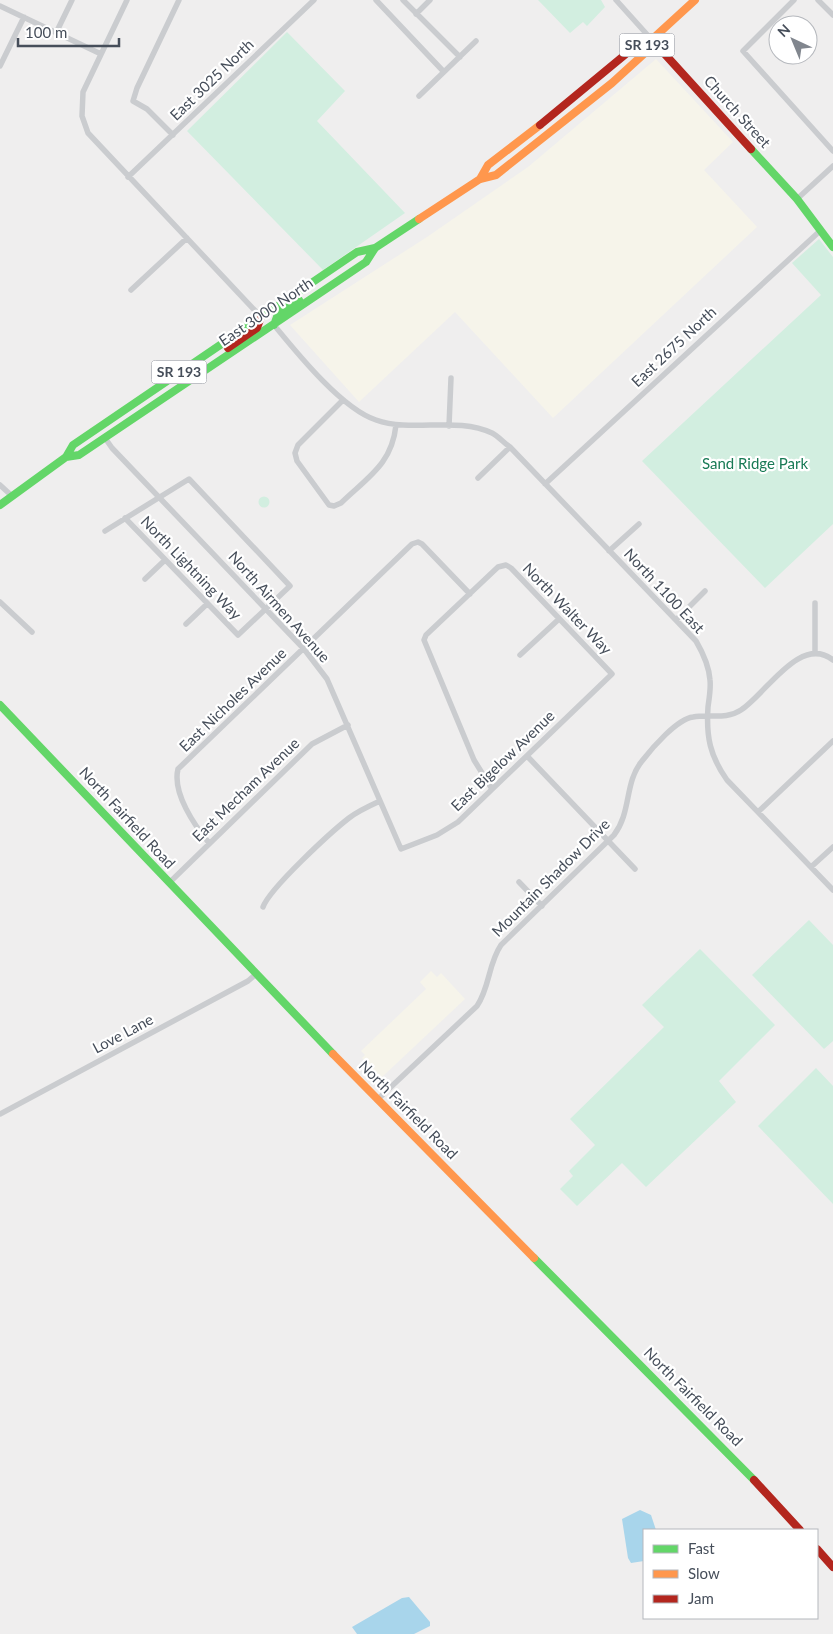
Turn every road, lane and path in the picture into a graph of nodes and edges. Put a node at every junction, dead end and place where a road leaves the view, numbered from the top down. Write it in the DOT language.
graph roads {
  1 [pos="72,0"];
  2 [pos="127,0"];
  3 [pos="179,0"];
  4 [pos="314,0"];
  5 [pos="376,0"];
  6 [pos="402,0"];
  7 [pos="430,0"];
  8 [pos="616,0"];
  9 [pos="695,0"];
  10 [pos="794,0"];
  11 [pos="818,0"];
  12 [pos="0,6"];
  13 [pos="416,14"];
  14 [pos="833,16"];
  15 [pos="24,17"];
  16 [pos="56,33"];
  17 [pos="476,42"];
  18 [pos="650,42"];
  19 [pos="101,54"];
  20 [pos="460,57"];
  21 [pos="0,66"];
  22 [pos="444,72"];
  23 [pos="419,96"];
  24 [pos="173,135"];
  25 [pos="833,151"];
  26 [pos="833,166"];
  27 [pos="128,176"];
  28 [pos="480,179"];
  29 [pos="797,199"];
  30 [pos="821,230"];
  31 [pos="187,238"];
  32 [pos="833,247"];
  33 [pos="375,248"];
  34 [pos="366,250"];
  35 [pos="131,290"];
  36 [pos="261,317"];
  37 [pos="274,325"];
  38 [pos="451,378"];
  39 [pos="162,399"];
  40 [pos="343,400"];
  41 [pos="396,424"];
  42 [pos="449,426"];
  43 [pos="105,438"];
  44 [pos="510,447"];
  45 [pos="66,457"];
  46 [pos="478,478"];
  47 [pos="0,484"];
  48 [pos="545,484"];
  49 [pos="12,496"];
  50 [pos="159,498"];
  51 [pos="0,505"];
  52 [pos="125,518"];
  53 [pos="639,524"];
  54 [pos="105,531"];
  55 [pos="609,551"];
  56 [pos="165,560"];
  57 [pos="145,580"];
  58 [pos="704,591"];
  59 [pos="470,594"];
  60 [pos="0,602"];
  61 [pos="816,603"];
  62 [pos="207,604"];
  63 [pos="266,608"];
  64 [pos="558,619"];
  65 [pos="676,620"];
  66 [pos="186,624"];
  67 [pos="32,632"];
  68 [pos="304,649"];
  69 [pos="816,653"];
  70 [pos="520,655"];
  71 [pos="833,660"];
  72 [pos="612,674"];
  73 [pos="0,705"];
  74 [pos="708,716"];
  75 [pos="348,725"];
  76 [pos="833,741"];
  77 [pos="528,757"];
  78 [pos="492,789"];
  79 [pos="380,801"];
  80 [pos="758,812"];
  81 [pos="609,841"];
  82 [pos="209,843"];
  83 [pos="833,846"];
  84 [pos="401,849"];
  85 [pos="811,867"];
  86 [pos="635,869"];
  87 [pos="519,882"];
  88 [pos="169,883"];
  89 [pos="833,890"];
  90 [pos="542,906"];
  91 [pos="262,907"];
  92 [pos="256,974"];
  93 [pos="377,1100"];
  94 [pos="0,1114"];
  95 [pos="799,1529"];
  96 [pos="818,1550"];
  97 [pos="833,1567"];
  1 -- 16 [label="street"];
  2 -- 19 [label="street"];
  3 -- 24 [label="street"];
  4 -- 24 [label="street, East 3025 North"];
  5 -- 22 [label="street"];
  6 -- 13 [label="street"];
  7 -- 13 [label="street"];
  8 -- 18 [label="street, Church Street"];
  9 -- 18 [label="main road, East 3000 North / SR 193"];
  10 -- 25 [label="street"];
  11 -- 14 [label="street"];
  12 -- 15 [label="street"];
  13 -- 20 [label="street"];
  15 -- 16 [label="street"];
  15 -- 21 [label="street"];
  16 -- 19 [label="street"];
  17 -- 20 [label="street"];
  18 -- 28 [label="main road, East 3000 North / SR 193"];
  18 -- 28 [label="main road, East 3000 North / SR 193"];
  18 -- 29 [label="main road, Church Street"];
  19 -- 27 [label="street"];
  20 -- 22 [label="street"];
  22 -- 23 [label="street"];
  24 -- 27 [label="street, East 3025 North"];
  26 -- 29 [label="street"];
  27 -- 31 [label="street"];
  28 -- 33 [label="main road, East 3000 North / SR 193"];
  29 -- 30 [label="main road, Church Street"];
  30 -- 32 [label="main road, Church Street"];
  30 -- 48 [label="street, East 2675 North"];
  31 -- 35 [label="street"];
  31 -- 36 [label="street"];
  33 -- 34 [label="main road, East 3000 North / SR 193"];
  33 -- 37 [label="main road, East 3000 North / SR 193"];
  34 -- 36 [label="main road, East 3000 North / SR 193"];
  34 -- 37 [label="main road"];
  36 -- 39 [label="main road"];
  36 -- 45 [label="main road, East 3000 North / SR 193"];
  37 -- 39 [label="main road, East 3000 North / SR 193"];
  37 -- 40 [label="street, North 1100 East"];
  38 -- 42 [label="street"];
  39 -- 43 [label="main road, East 3000 North / SR 193"];
  40 -- 41 [label="street, North 1100 East"];
  40 -- 41 [label="street"];
  41 -- 42 [label="street, North 1100 East"];
  42 -- 44 [label="street, North 1100 East"];
  43 -- 45 [label="main road, East 3000 North / SR 193"];
  43 -- 50 [label="street, North Airmen Avenue"];
  44 -- 46 [label="street"];
  44 -- 48 [label="street, North 1100 East"];
  45 -- 49 [label="main road, East 3000 North / SR 193"];
  47 -- 49 [label="street"];
  48 -- 55 [label="street, North 1100 East"];
  49 -- 51 [label="main road, East 3000 North / SR 193"];
  50 -- 52 [label="street"];
  50 -- 63 [label="street, North Airmen Avenue"];
  50 -- 63 [label="street"];
  52 -- 54 [label="street"];
  52 -- 56 [label="street, North Lightning Way"];
  53 -- 55 [label="street"];
  55 -- 65 [label="street, North 1100 East"];
  56 -- 57 [label="street"];
  56 -- 62 [label="street, North Lightning Way"];
  58 -- 65 [label="street"];
  59 -- 64 [label="street, North Walter Way"];
  59 -- 68 [label="street, East Nicholes Avenue"];
  59 -- 78 [label="street"];
  60 -- 67 [label="street"];
  61 -- 69 [label="street"];
  62 -- 63 [label="street, North Lightning Way"];
  62 -- 66 [label="street"];
  63 -- 68 [label="street, North Airmen Avenue"];
  64 -- 70 [label="street"];
  64 -- 72 [label="street, North Walter Way"];
  65 -- 74 [label="street, North 1100 East"];
  68 -- 75 [label="street, North Airmen Avenue"];
  68 -- 82 [label="street, East Nicholes Avenue"];
  69 -- 71 [label="street"];
  69 -- 74 [label="street, Mountain Shadow Drive"];
  72 -- 77 [label="street, East Bigelow Avenue"];
  73 -- 88 [label="main road, North Fairfield Road"];
  74 -- 80 [label="street, North 1100 East"];
  74 -- 81 [label="street, Mountain Shadow Drive"];
  75 -- 79 [label="street, North Airmen Avenue"];
  75 -- 82 [label="street, East Mecham Avenue"];
  76 -- 80 [label="street"];
  77 -- 78 [label="street, East Bigelow Avenue"];
  77 -- 81 [label="street"];
  78 -- 84 [label="street, East Bigelow Avenue"];
  79 -- 84 [label="street, North Airmen Avenue"];
  79 -- 91 [label="street"];
  80 -- 85 [label="street, North 1100 East"];
  81 -- 86 [label="street"];
  81 -- 90 [label="street, Mountain Shadow Drive"];
  82 -- 88 [label="street, East Mecham Avenue"];
  83 -- 85 [label="street"];
  85 -- 89 [label="street, North 1100 East"];
  87 -- 90 [label="street"];
  88 -- 92 [label="main road, North Fairfield Road"];
  90 -- 93 [label="street, Mountain Shadow Drive"];
  92 -- 93 [label="main road, North Fairfield Road"];
  92 -- 94 [label="street, Love Lane"];
  93 -- 95 [label="main road, North Fairfield Road"];
  96 -- 97 [label="main road"];
}
